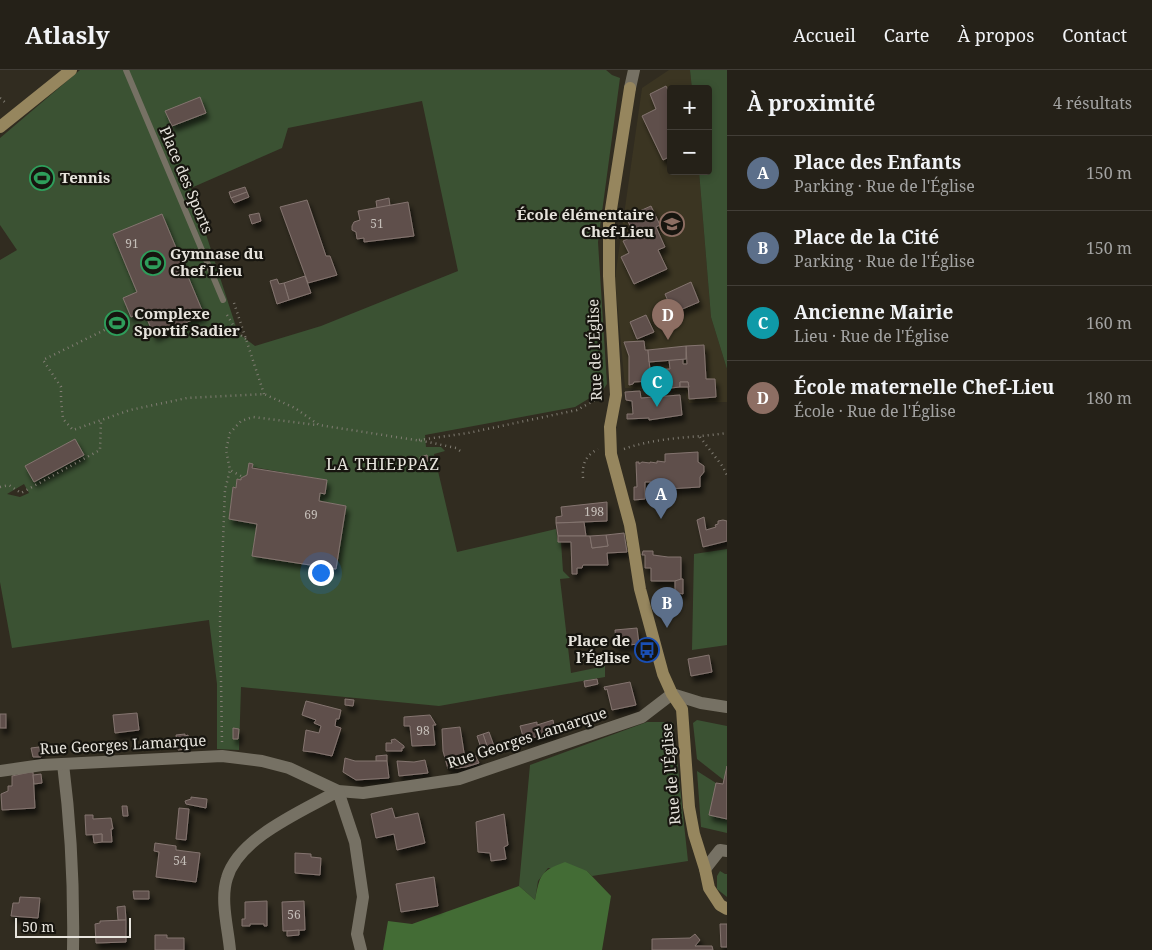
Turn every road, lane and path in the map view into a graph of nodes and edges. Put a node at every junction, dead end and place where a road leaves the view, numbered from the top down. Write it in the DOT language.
graph roads {
  1 [pos="70,70"];
  2 [pos="126,70"];
  3 [pos="634,70"];
  4 [pos="0,127"];
  5 [pos="231,296"];
  6 [pos="223,300"];
  7 [pos="227,315"];
  8 [pos="127,319"];
  9 [pos="246,339"];
  10 [pos="264,394"];
  11 [pos="616,395"];
  12 [pos="101,420"];
  13 [pos="319,425"];
  14 [pos="727,433"];
  15 [pos="700,437"];
  16 [pos="415,440"];
  17 [pos="611,448"];
  18 [pos="463,453"];
  19 [pos="230,470"];
  20 [pos="727,475"];
  21 [pos="242,476"];
  22 [pos="583,478"];
  23 [pos="0,487"];
  24 [pos="672,694"];
  25 [pos="727,707"];
  26 [pos="222,756"];
  27 [pos="63,764"];
  28 [pos="0,771"];
  29 [pos="338,791"];
  30 [pos="727,851"];
  31 [pos="705,869"];
  32 [pos="727,909"];
  33 [pos="73,950"];
  34 [pos="230,950"];
  35 [pos="361,950"];
  1 -- 4 [label="street"];
  2 -- 6 [label="lane, Place des Sports"];
  3 -- 11 [label="street, Rue de l'Église"];
  5 -- 9 [label="path"];
  7 -- 9 [label="path"];
  8 -- 12 [label="path"];
  9 -- 10 [label="path"];
  10 -- 12 [label="path"];
  10 -- 13 [label="path"];
  11 -- 16 [label="path"];
  11 -- 17 [label="street, Rue de l'Église"];
  12 -- 23 [label="path"];
  13 -- 16 [label="path"];
  13 -- 19 [label="path"];
  14 -- 15 [label="path"];
  15 -- 17 [label="path"];
  15 -- 20 [label="path"];
  16 -- 18 [label="path"];
  17 -- 22 [label="path"];
  17 -- 24 [label="street, Rue de l'Église"];
  19 -- 21 [label="path"];
  19 -- 26 [label="path"];
  24 -- 25 [label="street"];
  24 -- 29 [label="street, Rue Georges Lamarque"];
  24 -- 31 [label="street, Rue de l'Église"];
  26 -- 27 [label="street, Rue Georges Lamarque"];
  26 -- 29 [label="street, Rue Georges Lamarque"];
  27 -- 28 [label="street, Rue Georges Lamarque"];
  27 -- 33 [label="street"];
  29 -- 34 [label="street"];
  29 -- 35 [label="street"];
  30 -- 31 [label="street"];
  31 -- 32 [label="street, Rue de l'Église"];
}
